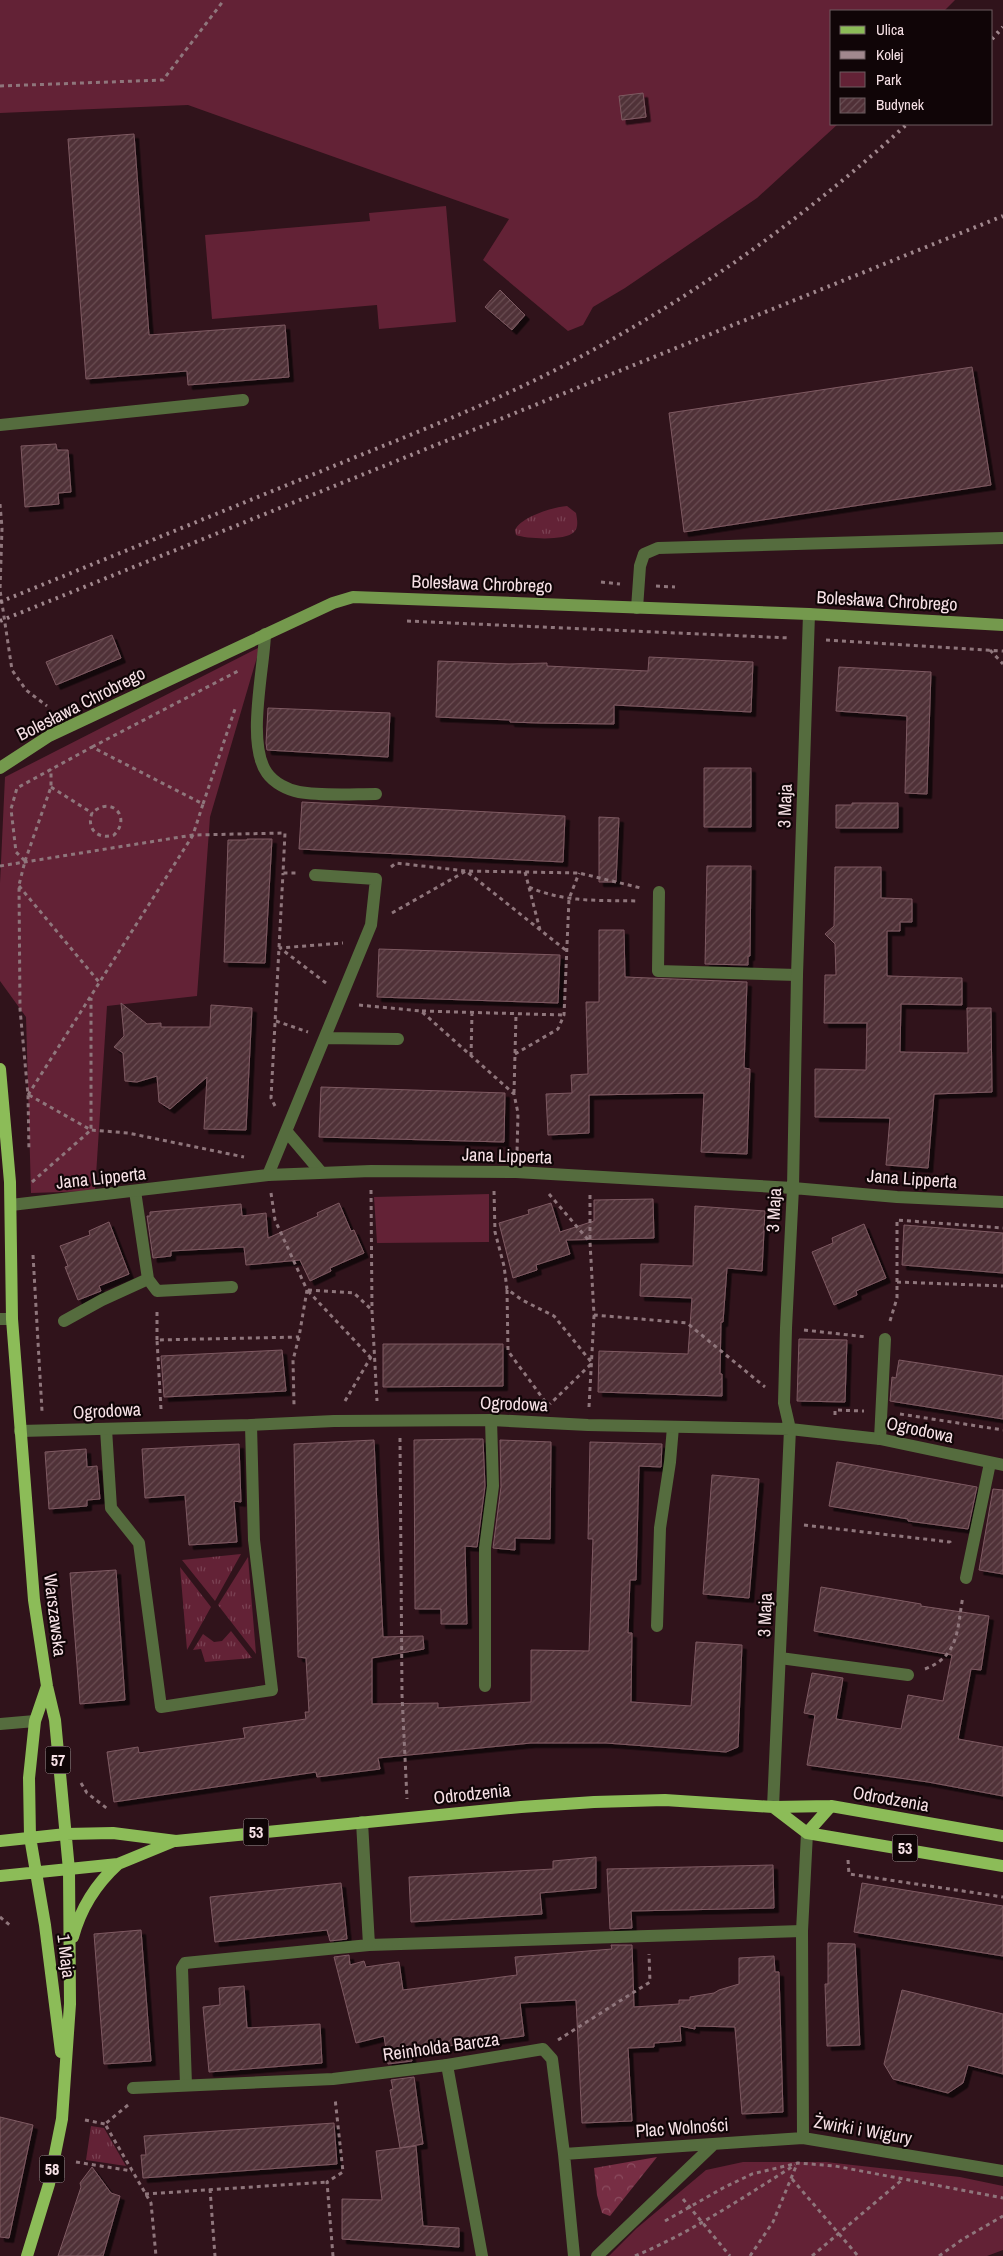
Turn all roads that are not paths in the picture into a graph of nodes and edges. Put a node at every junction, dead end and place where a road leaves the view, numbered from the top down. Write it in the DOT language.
graph roads {
  1 [pos="243,400"];
  2 [pos="0,426"];
  3 [pos="1003,538"];
  4 [pos="637,608"];
  5 [pos="809,614"];
  6 [pos="1003,625"];
  7 [pos="265,634"];
  8 [pos="0,768"];
  9 [pos="376,794"];
  10 [pos="315,874"];
  11 [pos="659,897"];
  12 [pos="797,975"];
  13 [pos="325,1038"];
  14 [pos="398,1039"];
  15 [pos="0,1069"];
  16 [pos="288,1132"];
  17 [pos="320,1171"];
  18 [pos="268,1175"];
  19 [pos="5,1181"];
  20 [pos="793,1188"];
  21 [pos="135,1191"];
  22 [pos="1003,1202"];
  23 [pos="11,1205"];
  24 [pos="148,1279"];
  25 [pos="232,1287"];
  26 [pos="6,1319"];
  27 [pos="64,1321"];
  28 [pos="885,1339"];
  29 [pos="491,1420"];
  30 [pos="251,1425"];
  31 [pos="673,1427"];
  32 [pos="106,1429"];
  33 [pos="790,1429"];
  34 [pos="20,1431"];
  35 [pos="880,1439"];
  36 [pos="996,1464"];
  37 [pos="966,1578"];
  38 [pos="657,1626"];
  39 [pos="780,1658"];
  40 [pos="908,1675"];
  41 [pos="47,1686"];
  42 [pos="485,1686"];
  43 [pos="35,1721"];
  44 [pos="0,1724"];
  45 [pos="831,1806"];
  46 [pos="773,1808"];
  47 [pos="362,1822"];
  48 [pos="807,1833"];
  49 [pos="66,1834"];
  50 [pos="1003,1836"];
  51 [pos="30,1837"];
  52 [pos="176,1840"];
  53 [pos="0,1841"];
  54 [pos="118,1864"];
  55 [pos="1003,1866"];
  56 [pos="69,1870"];
  57 [pos="36,1873"];
  58 [pos="0,1876"];
  59 [pos="802,1931"];
  60 [pos="369,1945"];
  61 [pos="68,1955"];
  62 [pos="447,2065"];
  63 [pos="64,2079"];
  64 [pos="186,2085"];
  65 [pos="133,2094"];
  66 [pos="803,2138"];
  67 [pos="714,2144"];
  68 [pos="564,2154"];
  69 [pos="1003,2171"];
  70 [pos="27,2256"];
  71 [pos="482,2256"];
  72 [pos="574,2256"];
  73 [pos="597,2256"];
  1 -- 2 [label="street"];
  3 -- 4 [label="street"];
  4 -- 5 [label="street, Bolesława Chrobrego"];
  4 -- 7 [label="street, Bolesława Chrobrego"];
  5 -- 6 [label="street, Bolesława Chrobrego"];
  5 -- 12 [label="street, 3 Maja"];
  7 -- 8 [label="street, Bolesława Chrobrego"];
  7 -- 9 [label="street"];
  10 -- 13 [label="street"];
  11 -- 12 [label="street"];
  12 -- 20 [label="street, 3 Maja"];
  13 -- 14 [label="street"];
  13 -- 16 [label="street"];
  15 -- 19 [label="main road, Warszawska / 57"];
  16 -- 17 [label="street"];
  16 -- 18 [label="street"];
  17 -- 18 [label="street, Jana Lipperta"];
  17 -- 20 [label="street, Jana Lipperta"];
  18 -- 21 [label="street, Jana Lipperta"];
  19 -- 23 [label="main road, Warszawska / 57"];
  20 -- 22 [label="street, Jana Lipperta"];
  20 -- 33 [label="street, 3 Maja"];
  21 -- 23 [label="street, Jana Lipperta"];
  21 -- 24 [label="street"];
  23 -- 26 [label="main road, Warszawska / 57"];
  24 -- 25 [label="street"];
  24 -- 27 [label="street"];
  26 -- 34 [label="main road, Warszawska / 57"];
  28 -- 35 [label="street"];
  29 -- 30 [label="street, Ogrodowa"];
  29 -- 31 [label="street, Ogrodowa"];
  29 -- 42 [label="street"];
  30 -- 32 [label="street, Ogrodowa"];
  30 -- 32 [label="street"];
  31 -- 33 [label="street, Ogrodowa"];
  31 -- 38 [label="street"];
  32 -- 34 [label="street, Ogrodowa"];
  33 -- 35 [label="street, Ogrodowa"];
  33 -- 39 [label="street, 3 Maja"];
  34 -- 41 [label="main road, Warszawska / 57"];
  35 -- 36 [label="street, Ogrodowa"];
  36 -- 37 [label="street"];
  39 -- 40 [label="street"];
  39 -- 46 [label="street, 3 Maja"];
  41 -- 43 [label="main road, Warszawska / 57"];
  41 -- 49 [label="main road, Warszawska / 57"];
  43 -- 44 [label="street"];
  43 -- 51 [label="main road, Warszawska / 57"];
  45 -- 46 [label="main road, Odrodzenia / 53"];
  45 -- 48 [label="main road"];
  45 -- 50 [label="main road, Odrodzenia / 53"];
  46 -- 47 [label="main road, Odrodzenia / 53"];
  46 -- 48 [label="main road, 53"];
  47 -- 52 [label="main road, Odrodzenia / 53"];
  47 -- 60 [label="street"];
  48 -- 55 [label="main road, 53"];
  48 -- 59 [label="street, Żwirki i Wigury"];
  49 -- 51 [label="main road, 53"];
  49 -- 52 [label="main road, Odrodzenia / 53"];
  49 -- 56 [label="main road, Warszawska"];
  51 -- 53 [label="main road, 53"];
  51 -- 57 [label="main road, 1 Maja / 57"];
  52 -- 54 [label="main road, Odrodzenia / 53"];
  54 -- 56 [label="main road, Odrodzenia / 53"];
  54 -- 61 [label="main road, 1 Maja / 58"];
  56 -- 57 [label="main road, Odrodzenia / 53"];
  56 -- 61 [label="main road, 1 Maja"];
  57 -- 58 [label="main road, 53"];
  57 -- 63 [label="main road, 1 Maja / 58"];
  59 -- 60 [label="street"];
  59 -- 66 [label="street, Żwirki i Wigury"];
  60 -- 64 [label="street"];
  61 -- 63 [label="main road, 1 Maja / 58"];
  62 -- 64 [label="street, Reinholda Barcza"];
  62 -- 68 [label="street, Reinholda Barcza"];
  62 -- 71 [label="street"];
  63 -- 70 [label="main road, 1 Maja / 58"];
  64 -- 65 [label="street, Reinholda Barcza"];
  66 -- 67 [label="street, Plac Wolności"];
  66 -- 69 [label="street, Żwirki i Wigury"];
  67 -- 68 [label="street, Plac Wolności"];
  67 -- 73 [label="street"];
  68 -- 72 [label="street"];
}
